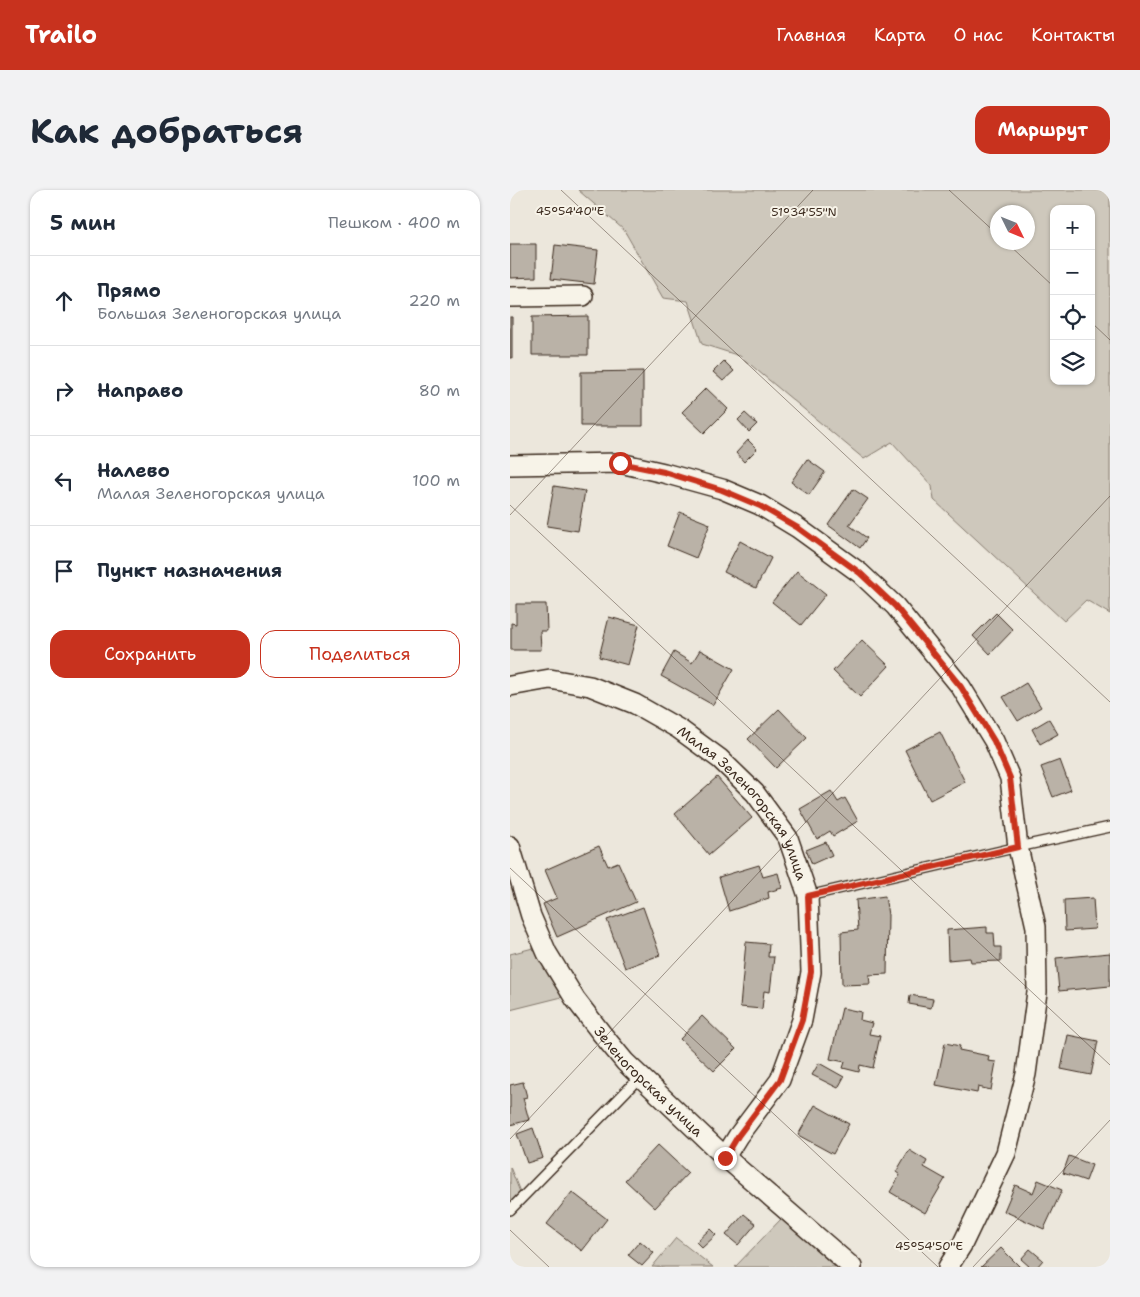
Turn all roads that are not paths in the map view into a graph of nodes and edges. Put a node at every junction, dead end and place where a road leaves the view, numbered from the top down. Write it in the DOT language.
graph roads {
  1 [pos="584,296"];
  2 [pos="510,297"];
  3 [pos="510,464"];
  4 [pos="510,686"];
  5 [pos="1110,827"];
  6 [pos="510,846"];
  7 [pos="1018,847"];
  8 [pos="808,896"];
  9 [pos="640,1077"];
  10 [pos="725,1158"];
  11 [pos="510,1210"];
  12 [pos="852,1267"];
  13 [pos="948,1267"];
  1 -- 2 [label="street"];
  3 -- 7 [label="street"];
  4 -- 8 [label="street, Малая Зеленогорская улица"];
  5 -- 7 [label="lane"];
  6 -- 9 [label="street, Зеленогорская улица"];
  7 -- 8 [label="lane"];
  7 -- 13 [label="street"];
  8 -- 10 [label="street, Малая Зеленогорская улица"];
  9 -- 10 [label="street, Зеленогорская улица"];
  9 -- 11 [label="lane"];
  10 -- 12 [label="street, Зеленогорская улица"];
}
